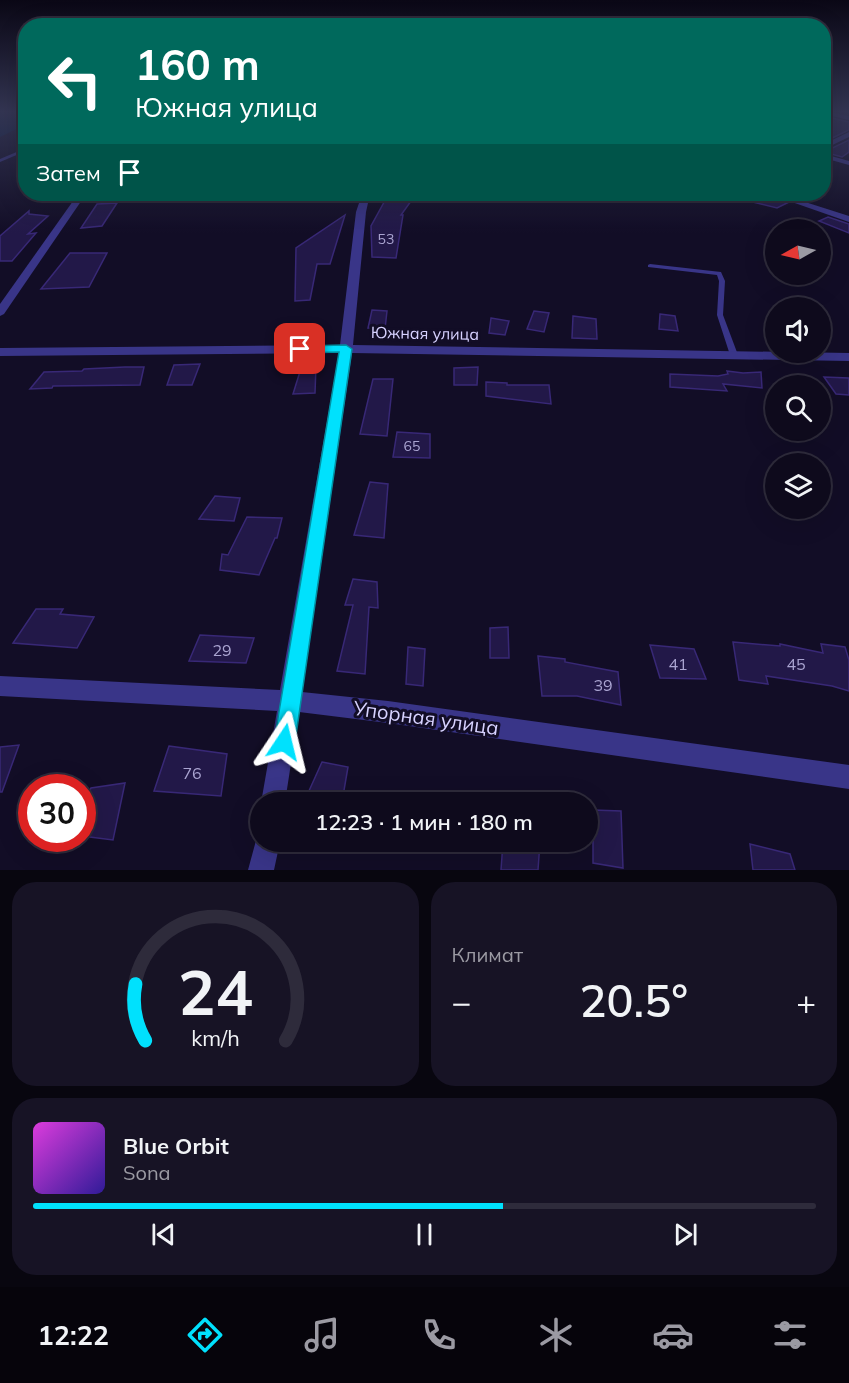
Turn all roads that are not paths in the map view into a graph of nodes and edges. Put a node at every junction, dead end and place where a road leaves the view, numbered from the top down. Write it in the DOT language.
graph roads {
  1 [pos="18,153"];
  2 [pos="831,158"];
  3 [pos="0,161"];
  4 [pos="849,163"];
  5 [pos="77,201"];
  6 [pos="364,201"];
  7 [pos="794,201"];
  8 [pos="849,219"];
  9 [pos="650,266"];
  10 [pos="0,312"];
  11 [pos="346,349"];
  12 [pos="0,352"];
  13 [pos="734,355"];
  14 [pos="849,357"];
  15 [pos="0,686"];
  16 [pos="291,701"];
  17 [pos="849,777"];
  18 [pos="275,792"];
  19 [pos="265,852"];
  20 [pos="261,870"];
  1 -- 3 [label="lane"];
  2 -- 4 [label="street"];
  5 -- 10 [label="street"];
  6 -- 11 [label="street"];
  7 -- 8 [label="street"];
  9 -- 13 [label="lane"];
  11 -- 12 [label="street, Южная улица"];
  11 -- 13 [label="street, Южная улица"];
  11 -- 16 [label="street"];
  13 -- 14 [label="street, Южная улица"];
  15 -- 16 [label="street, Упорная улица"];
  16 -- 17 [label="street, Упорная улица"];
  16 -- 18 [label="street"];
  19 -- 20 [label="street"];
}
